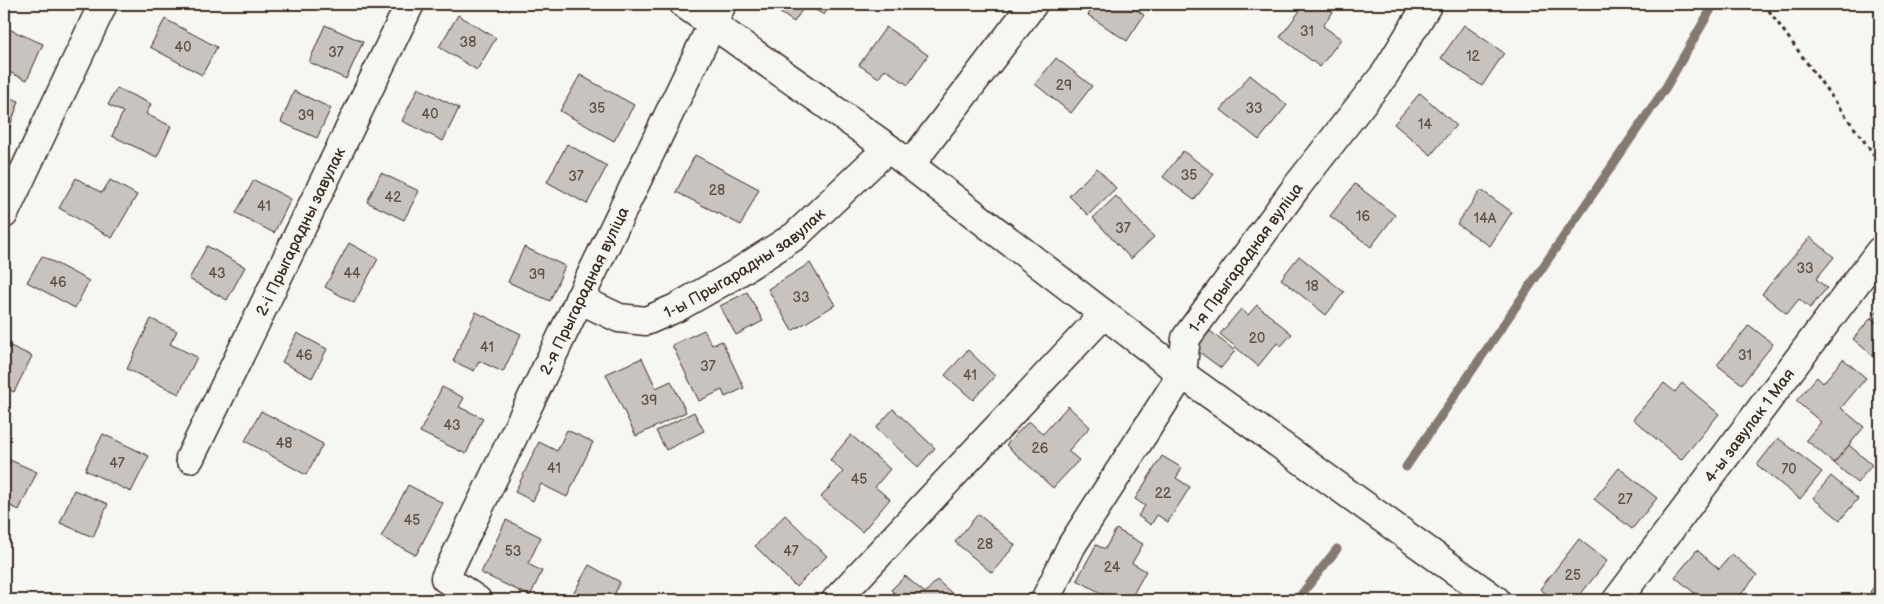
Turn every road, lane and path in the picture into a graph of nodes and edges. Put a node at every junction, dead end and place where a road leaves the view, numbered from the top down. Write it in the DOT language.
graph roads {
  1 [pos="103,4"];
  2 [pos="410,4"];
  3 [pos="684,4"];
  4 [pos="1033,4"];
  5 [pos="1428,4"];
  6 [pos="1764,4"];
  7 [pos="717,13"];
  8 [pos="888,148"];
  9 [pos="1880,164"];
  10 [pos="910,165"];
  11 [pos="4,214"];
  12 [pos="1880,251"];
  13 [pos="579,299"];
  14 [pos="1104,314"];
  15 [pos="1182,374"];
  16 [pos="190,458"];
  17 [pos="477,600"];
  18 [pos="836,600"];
  19 [pos="1045,600"];
  20 [pos="1496,600"];
  21 [pos="1617,600"];
  1 -- 11 [label="street"];
  2 -- 16 [label="street, 2-і Прыгарадны завулак"];
  3 -- 7 [label="street"];
  4 -- 10 [label="street"];
  5 -- 15 [label="street, 1-я Прыгарадная вуліца"];
  6 -- 9 [label="path"];
  7 -- 8 [label="street"];
  7 -- 13 [label="street, 2-я Прыгарадная вуліца"];
  8 -- 10 [label="street"];
  8 -- 13 [label="street, 1-ы Прыгарадны завулак"];
  10 -- 14 [label="street"];
  12 -- 21 [label="street, 4-ы завулак 1 Мая"];
  13 -- 17 [label="street, 2-я Прыгарадная вуліца"];
  14 -- 15 [label="street"];
  14 -- 18 [label="street"];
  15 -- 19 [label="street, 1-я Прыгарадная вуліца"];
  15 -- 20 [label="street"];
}
